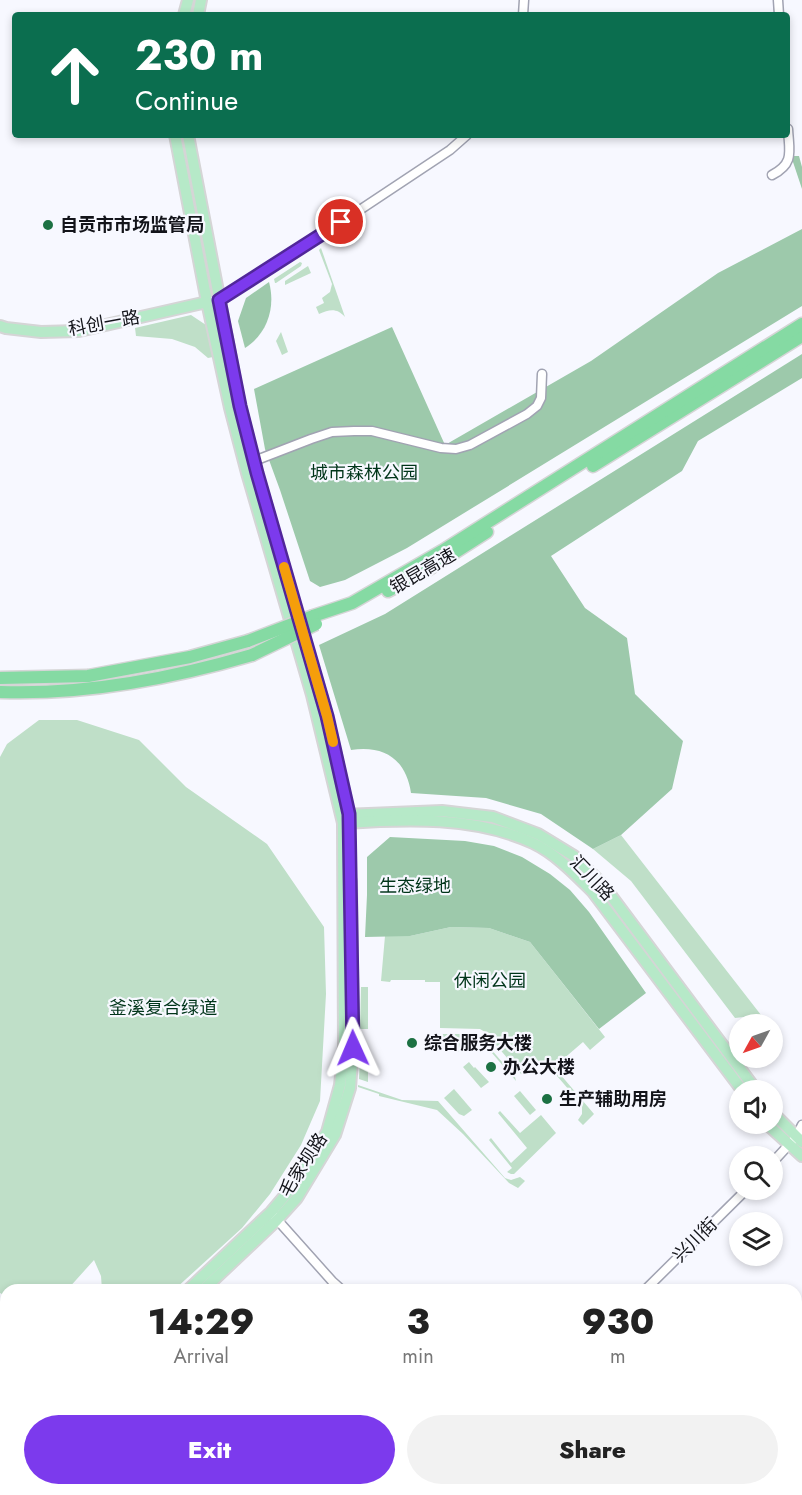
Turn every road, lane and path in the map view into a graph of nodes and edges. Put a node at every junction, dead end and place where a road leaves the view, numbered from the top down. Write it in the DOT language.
graph roads {
  1 [pos="176,138"];
  2 [pos="189,138"];
  3 [pos="464,138"];
  4 [pos="788,138"];
  5 [pos="772,175"];
  6 [pos="219,300"];
  7 [pos="207,302"];
  8 [pos="802,324"];
  9 [pos="0,326"];
  10 [pos="802,336"];
  11 [pos="542,374"];
  12 [pos="254,461"];
  13 [pos="315,620"];
  14 [pos="0,678"];
  15 [pos="0,692"];
  16 [pos="346,819"];
  17 [pos="734,1080"];
  18 [pos="749,1080"];
  19 [pos="802,1125"];
  20 [pos="783,1126"];
  21 [pos="783,1134"];
  22 [pos="796,1142"];
  23 [pos="783,1153"];
  24 [pos="802,1156"];
  25 [pos="736,1200"];
  26 [pos="274,1216"];
  27 [pos="195,1284"];
  28 [pos="209,1284"];
  29 [pos="335,1284"];
  30 [pos="651,1284"];
  1 -- 7 [label="main road"];
  2 -- 6 [label="main road"];
  3 -- 6 [label="street"];
  4 -- 5 [label="street"];
  6 -- 7 [label="street"];
  6 -- 12 [label="main road"];
  7 -- 9 [label="main road, 科创一路"];
  7 -- 16 [label="main road"];
  8 -- 13 [label="highway, 银昆高速"];
  10 -- 13 [label="highway, 银昆高速"];
  11 -- 12 [label="street"];
  12 -- 16 [label="main road"];
  13 -- 14 [label="highway, 银昆高速, bridge"];
  13 -- 15 [label="highway, 银昆高速, bridge"];
  16 -- 17 [label="main road, 汇川路"];
  16 -- 18 [label="main road, 汇川路"];
  16 -- 26 [label="main road, 毛家坝路"];
  19 -- 22 [label="street"];
  20 -- 22 [label="main road"];
  21 -- 22 [label="main road"];
  22 -- 23 [label="street"];
  22 -- 24 [label="main road"];
  25 -- 30 [label="street, 兴川街"];
  26 -- 27 [label="main road, 毛家坝路"];
  26 -- 28 [label="main road, 毛家坝路"];
  26 -- 29 [label="street"];
}
